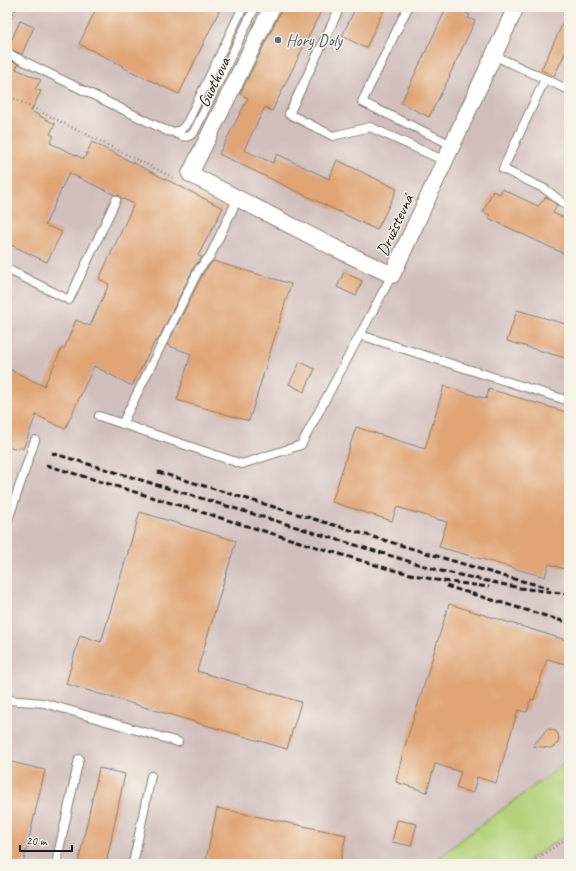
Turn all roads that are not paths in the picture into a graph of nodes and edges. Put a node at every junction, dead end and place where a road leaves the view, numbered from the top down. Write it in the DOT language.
graph roads {
  1 [pos="244,7"];
  2 [pos="255,7"];
  3 [pos="272,7"];
  4 [pos="340,7"];
  5 [pos="408,7"];
  6 [pos="516,7"];
  7 [pos="7,53"];
  8 [pos="493,55"];
  9 [pos="545,79"];
  10 [pos="569,90"];
  11 [pos="175,133"];
  12 [pos="452,145"];
  13 [pos="445,161"];
  14 [pos="190,174"];
  15 [pos="238,198"];
  16 [pos="116,200"];
  17 [pos="569,206"];
  18 [pos="7,269"];
  19 [pos="392,275"];
  20 [pos="360,335"];
  21 [pos="569,401"];
  22 [pos="99,416"];
  23 [pos="122,424"];
  24 [pos="35,440"];
  25 [pos="7,523"];
  26 [pos="7,700"];
  27 [pos="178,742"];
  28 [pos="79,758"];
  29 [pos="152,776"];
  30 [pos="56,864"];
  31 [pos="133,864"];
  1 -- 11 [label="lane"];
  2 -- 11 [label="lane"];
  3 -- 14 [label="street, Guothova"];
  4 -- 13 [label="lane"];
  5 -- 12 [label="lane"];
  6 -- 8 [label="street, Družstevná"];
  7 -- 11 [label="lane"];
  8 -- 9 [label="lane"];
  8 -- 12 [label="street, Družstevná"];
  9 -- 10 [label="lane"];
  9 -- 17 [label="lane"];
  12 -- 13 [label="street, Družstevná"];
  13 -- 19 [label="street, Družstevná"];
  14 -- 15 [label="street, Družstevná"];
  15 -- 19 [label="street, Družstevná"];
  15 -- 23 [label="lane"];
  16 -- 18 [label="lane"];
  19 -- 20 [label="lane"];
  20 -- 21 [label="lane"];
  20 -- 23 [label="lane"];
  22 -- 23 [label="lane"];
  24 -- 25 [label="lane"];
  26 -- 27 [label="lane"];
  28 -- 30 [label="lane"];
  29 -- 31 [label="lane"];
}
